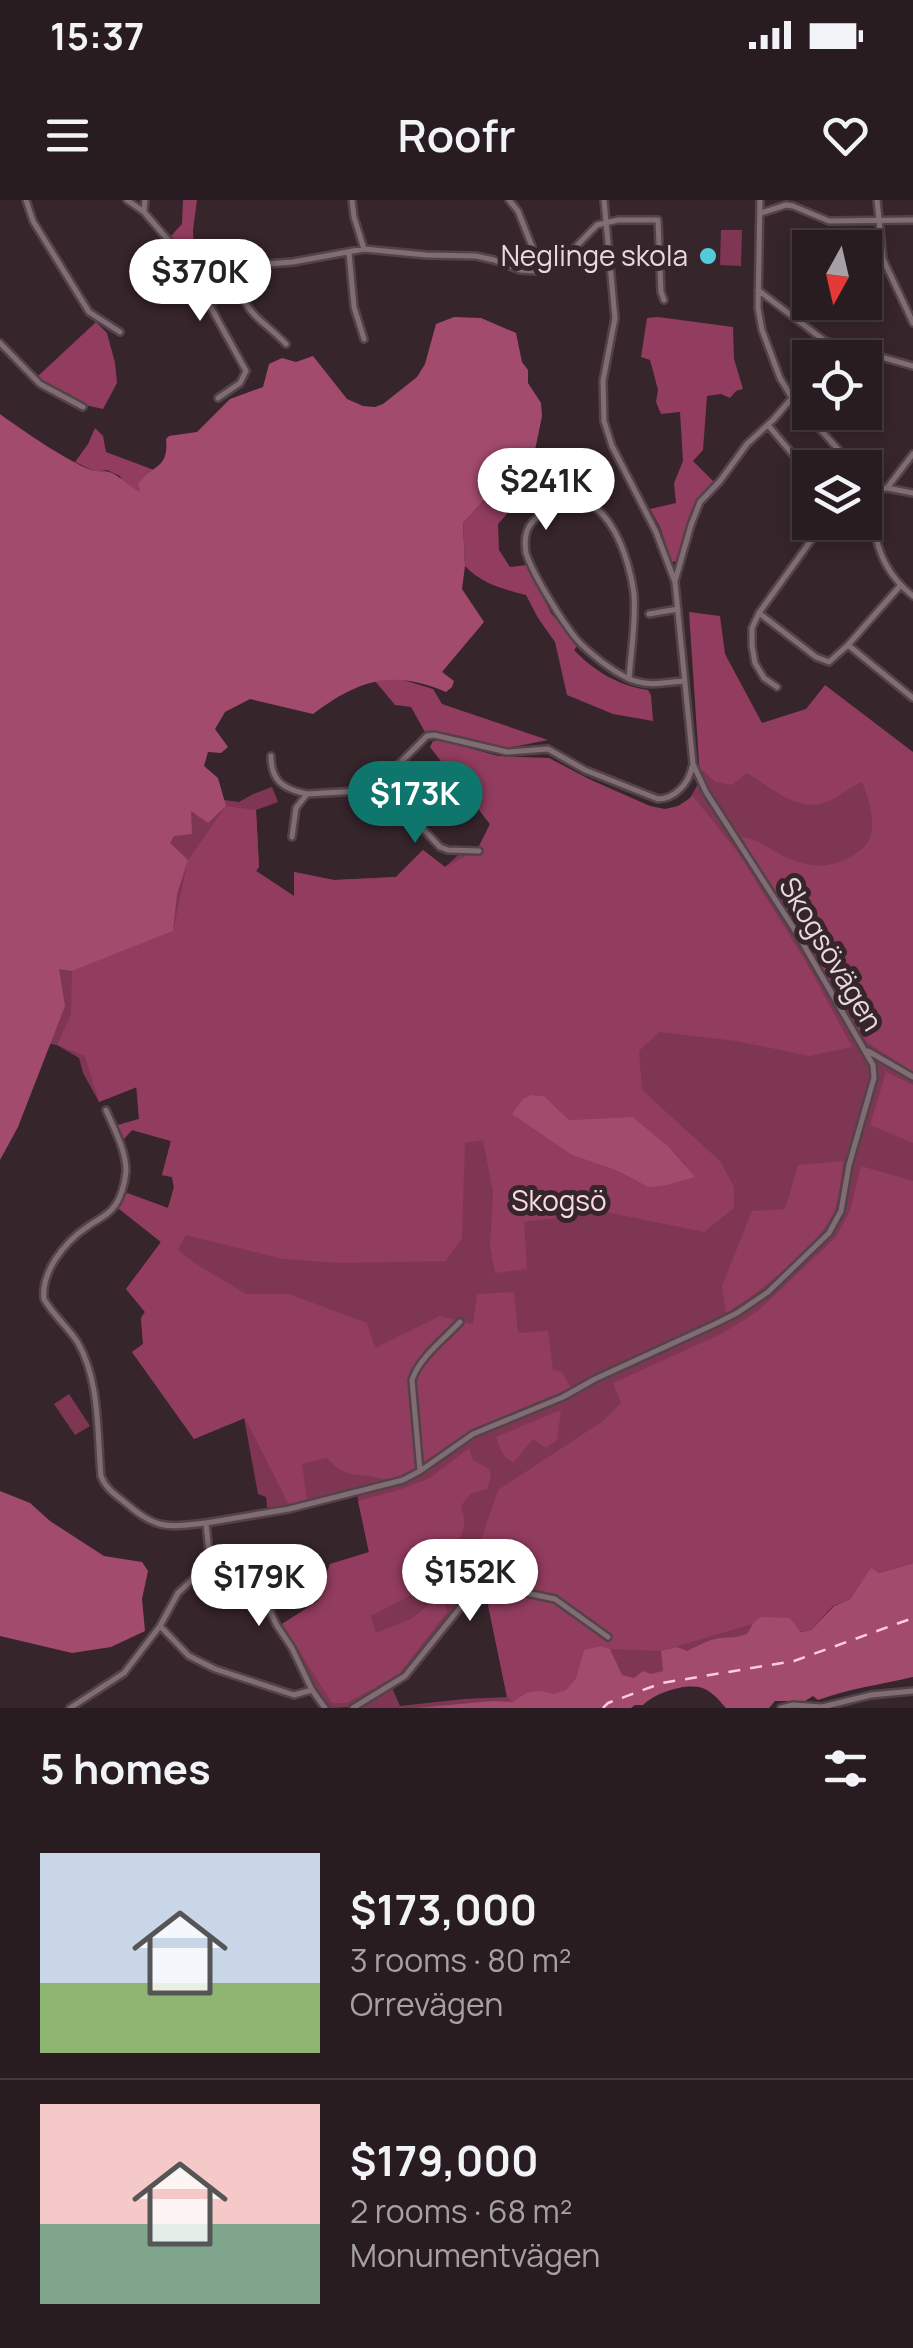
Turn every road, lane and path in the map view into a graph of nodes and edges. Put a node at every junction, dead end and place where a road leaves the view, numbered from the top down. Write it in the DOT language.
graph roads {
  1 [pos="26,200"];
  2 [pos="127,200"];
  3 [pos="146,200"];
  4 [pos="352,200"];
  5 [pos="509,200"];
  6 [pos="604,200"];
  7 [pos="760,200"];
  8 [pos="877,200"];
  9 [pos="144,212"];
  10 [pos="760,214"];
  11 [pos="878,220"];
  12 [pos="913,220"];
  13 [pos="606,224"];
  14 [pos="364,249"];
  15 [pos="349,252"];
  16 [pos="239,266"];
  17 [pos="546,269"];
  18 [pos="239,285"];
  19 [pos="758,290"];
  20 [pos="664,300"];
  21 [pos="913,323"];
  22 [pos="120,332"];
  23 [pos="364,339"];
  24 [pos="0,343"];
  25 [pos="286,344"];
  26 [pos="913,366"];
  27 [pos="218,398"];
  28 [pos="792,398"];
  29 [pos="83,407"];
  30 [pos="768,425"];
  31 [pos="821,430"];
  32 [pos="839,450"];
  33 [pos="792,454"];
  34 [pos="913,454"];
  35 [pos="887,488"];
  36 [pos="882,489"];
  37 [pos="913,493"];
  38 [pos="811,540"];
  39 [pos="877,540"];
  40 [pos="675,582"];
  41 [pos="900,586"];
  42 [pos="913,596"];
  43 [pos="678,609"];
  44 [pos="760,613"];
  45 [pos="650,614"];
  46 [pos="848,645"];
  47 [pos="629,679"];
  48 [pos="685,681"];
  49 [pos="777,688"];
  50 [pos="913,698"];
  51 [pos="271,756"];
  52 [pos="693,764"];
  53 [pos="380,784"];
  54 [pos="308,794"];
  55 [pos="292,837"];
  56 [pos="480,851"];
  57 [pos="865,1050"];
  58 [pos="913,1077"];
  59 [pos="106,1110"];
  60 [pos="460,1322"];
  61 [pos="420,1471"];
  62 [pos="206,1522"];
  63 [pos="210,1563"];
  64 [pos="160,1626"];
  65 [pos="608,1637"];
  66 [pos="312,1690"];
  67 [pos="913,1691"];
  68 [pos="70,1708"];
  69 [pos="324,1708"];
  70 [pos="353,1708"];
  71 [pos="781,1708"];
  1 -- 22 [label="street"];
  2 -- 9 [label="street"];
  3 -- 9 [label="street"];
  4 -- 14 [label="street"];
  5 -- 17 [label="street"];
  6 -- 13 [label="street, Skogsövägen"];
  7 -- 10 [label="street"];
  8 -- 11 [label="street"];
  9 -- 16 [label="street"];
  10 -- 11 [label="street"];
  10 -- 19 [label="street"];
  11 -- 12 [label="street"];
  11 -- 21 [label="street"];
  13 -- 17 [label="street"];
  13 -- 20 [label="street"];
  13 -- 40 [label="street, Skogsövägen"];
  14 -- 15 [label="street"];
  14 -- 17 [label="street"];
  15 -- 16 [label="street"];
  15 -- 23 [label="street"];
  16 -- 18 [label="street"];
  18 -- 25 [label="street"];
  18 -- 27 [label="street"];
  19 -- 26 [label="street"];
  19 -- 28 [label="street"];
  24 -- 29 [label="street"];
  28 -- 30 [label="street"];
  30 -- 33 [label="street"];
  30 -- 40 [label="street"];
  31 -- 32 [label="street"];
  34 -- 35 [label="street"];
  35 -- 36 [label="street"];
  35 -- 37 [label="street"];
  38 -- 44 [label="street"];
  39 -- 41 [label="street"];
  40 -- 43 [label="street, Skogsövägen"];
  41 -- 42 [label="street"];
  41 -- 46 [label="street"];
  43 -- 45 [label="street"];
  43 -- 48 [label="street, Skogsövägen"];
  44 -- 46 [label="street"];
  44 -- 49 [label="street"];
  46 -- 50 [label="street"];
  47 -- 47 [label="street"];
  47 -- 48 [label="street"];
  48 -- 52 [label="street, Skogsövägen"];
  51 -- 54 [label="street"];
  52 -- 53 [label="street"];
  52 -- 57 [label="street, Skogsövägen"];
  53 -- 54 [label="street"];
  53 -- 56 [label="street"];
  54 -- 55 [label="street"];
  57 -- 58 [label="street"];
  57 -- 61 [label="street, Skogsövägen"];
  59 -- 62 [label="street, Skogsövägen"];
  60 -- 61 [label="street"];
  61 -- 62 [label="street, Skogsövägen"];
  62 -- 63 [label="street"];
  63 -- 64 [label="street"];
  63 -- 66 [label="street"];
  64 -- 66 [label="street"];
  64 -- 68 [label="street"];
  65 -- 70 [label="street"];
  66 -- 69 [label="street"];
  67 -- 71 [label="street"];
}
